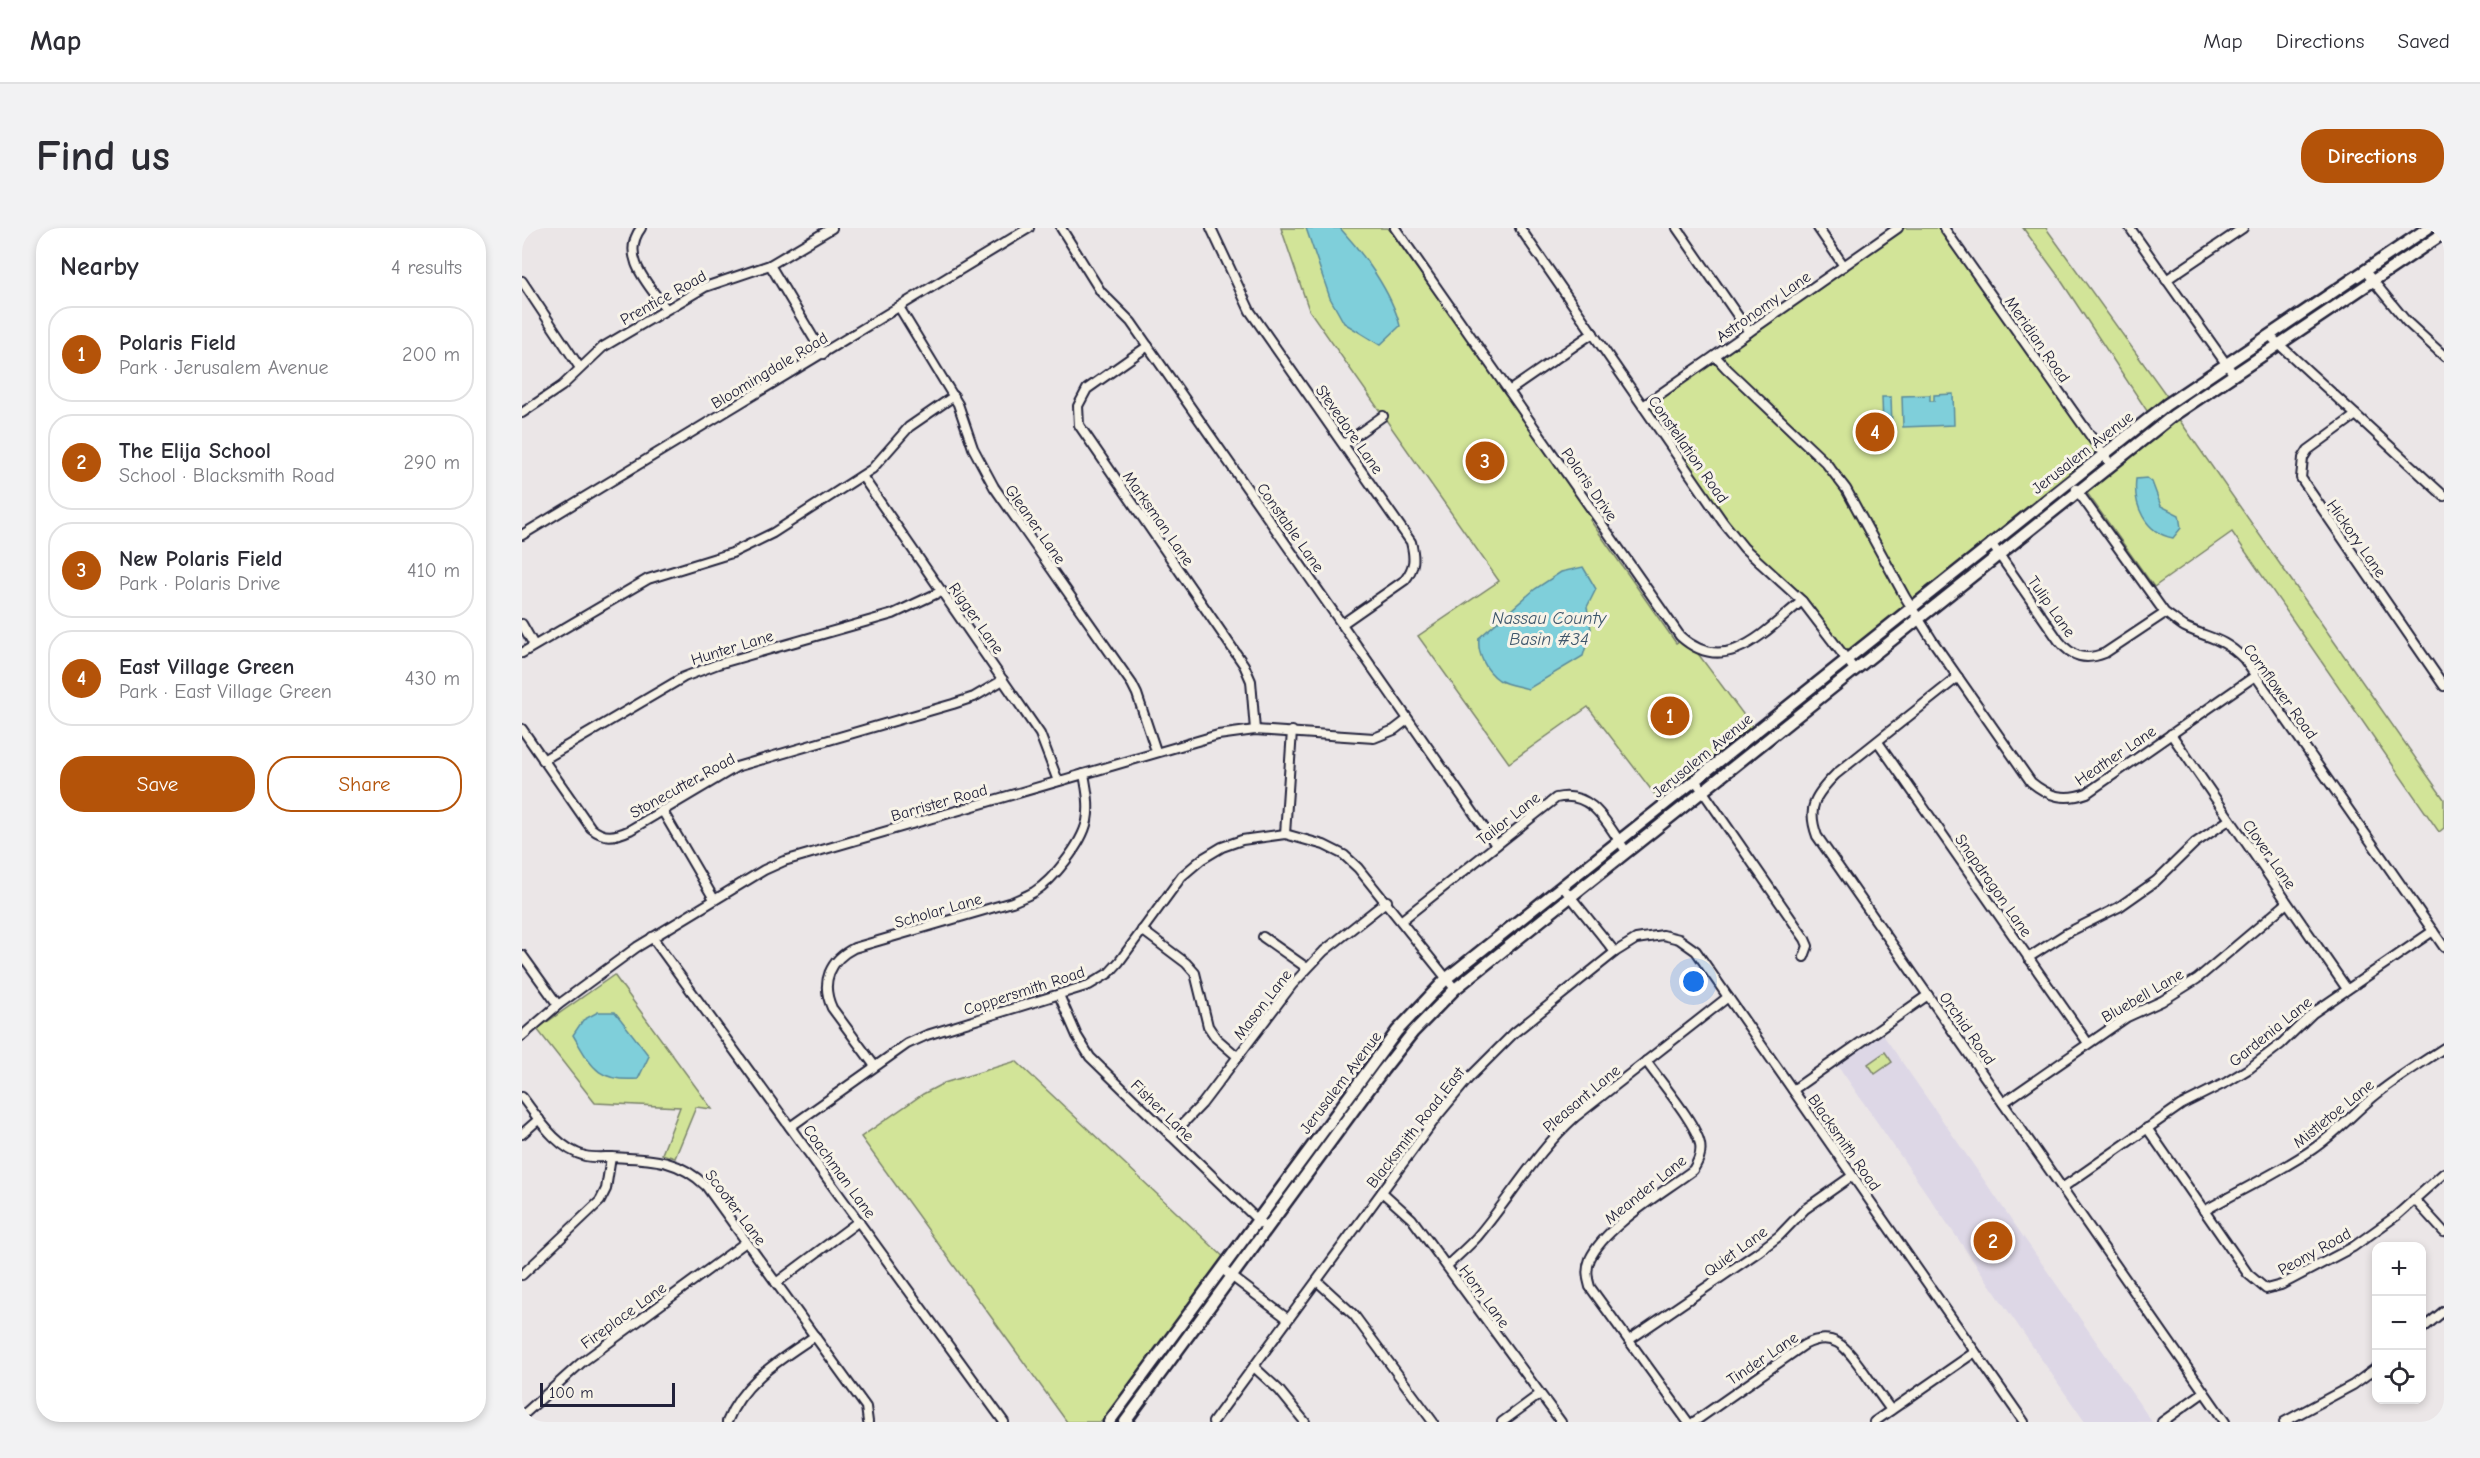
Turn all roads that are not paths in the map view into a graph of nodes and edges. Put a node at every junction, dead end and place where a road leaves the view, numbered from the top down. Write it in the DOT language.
graph roads {
  1 [pos="641,228"];
  2 [pos="832,228"];
  3 [pos="1029,228"];
  4 [pos="1061,228"];
  5 [pos="1211,228"];
  6 [pos="1395,228"];
  7 [pos="1520,228"];
  8 [pos="1677,228"];
  9 [pos="1818,228"];
  10 [pos="1898,228"];
  11 [pos="1944,228"];
  12 [pos="2130,228"];
  13 [pos="2243,228"];
  14 [pos="2428,228"];
  15 [pos="2444,232"];
  16 [pos="770,265"];
  17 [pos="1844,266"];
  18 [pos="2365,271"];
  19 [pos="2166,280"];
  20 [pos="2373,280"];
  21 [pos="522,281"];
  22 [pos="899,308"];
  23 [pos="666,309"];
  24 [pos="1749,332"];
  25 [pos="1593,333"];
  26 [pos="2270,336"];
  27 [pos="2279,345"];
  28 [pos="1148,346"];
  29 [pos="823,354"];
  30 [pos="1715,356"];
  31 [pos="2444,356"];
  32 [pos="2226,365"];
  33 [pos="580,368"];
  34 [pos="2234,375"];
  35 [pos="1509,391"];
  36 [pos="954,396"];
  37 [pos="1643,406"];
  38 [pos="522,413"];
  39 [pos="2356,415"];
  40 [pos="1383,416"];
  41 [pos="1344,444"];
  42 [pos="2103,455"];
  43 [pos="2110,465"];
  44 [pos="862,476"];
  45 [pos="2070,481"];
  46 [pos="2078,492"];
  47 [pos="2444,496"];
  48 [pos="522,535"];
  49 [pos="1991,543"];
  50 [pos="1999,555"];
  51 [pos="942,591"];
  52 [pos="1802,601"];
  53 [pos="1912,607"];
  54 [pos="2165,613"];
  55 [pos="1919,617"];
  56 [pos="522,624"];
  57 [pos="1342,624"];
  58 [pos="534,645"];
  59 [pos="522,653"];
  60 [pos="1846,659"];
  61 [pos="1854,669"];
  62 [pos="2255,676"];
  63 [pos="1958,677"];
  64 [pos="1003,680"];
  65 [pos="2444,686"];
  66 [pos="1407,720"];
  67 [pos="522,729"];
  68 [pos="1255,730"];
  69 [pos="1292,731"];
  70 [pos="2171,734"];
  71 [pos="1878,742"];
  72 [pos="1156,751"];
  73 [pos="543,760"];
  74 [pos="1084,774"];
  75 [pos="1695,780"];
  76 [pos="1058,781"];
  77 [pos="1702,791"];
  78 [pos="662,810"];
  79 [pos="2229,819"];
  80 [pos="1285,834"];
  81 [pos="1618,840"];
  82 [pos="1496,845"];
  83 [pos="1626,851"];
  84 [pos="1562,886"];
  85 [pos="1570,896"];
  86 [pos="714,899"];
  87 [pos="1387,902"];
  88 [pos="2288,903"];
  89 [pos="1402,920"];
  90 [pos="1142,930"];
  91 [pos="2433,931"];
  92 [pos="652,937"];
  93 [pos="1263,937"];
  94 [pos="2444,947"];
  95 [pos="1616,952"];
  96 [pos="522,955"];
  97 [pos="1804,957"];
  98 [pos="2028,958"];
  99 [pos="1307,968"];
  100 [pos="1447,978"];
  101 [pos="1455,989"];
  102 [pos="2347,989"];
  103 [pos="1059,995"];
  104 [pos="1928,995"];
  105 [pos="1728,997"];
  106 [pos="558,1005"];
  107 [pos="522,1036"];
  108 [pos="2088,1043"];
  109 [pos="2444,1048"];
  110 [pos="1238,1057"];
  111 [pos="1646,1061"];
  112 [pos="874,1065"];
  113 [pos="1793,1090"];
  114 [pos="522,1098"];
  115 [pos="2003,1103"];
  116 [pos="539,1119"];
  117 [pos="1331,1119"];
  118 [pos="790,1127"];
  119 [pos="1342,1127"];
  120 [pos="2148,1128"];
  121 [pos="522,1134"];
  122 [pos="1171,1136"];
  123 [pos="611,1157"];
  124 [pos="2444,1173"];
  125 [pos="1852,1176"];
  126 [pos="2062,1188"];
  127 [pos="1382,1192"];
  128 [pos="2414,1199"];
  129 [pos="2204,1211"];
  130 [pos="1257,1220"];
  131 [pos="859,1221"];
  132 [pos="1267,1229"];
  133 [pos="2444,1232"];
  134 [pos="746,1242"];
  135 [pos="1447,1266"];
  136 [pos="1221,1269"];
  137 [pos="522,1275"];
  138 [pos="1232,1277"];
  139 [pos="1317,1281"];
  140 [pos="776,1283"];
  141 [pos="2444,1311"];
  142 [pos="1288,1319"];
  143 [pos="2426,1325"];
  144 [pos="815,1336"];
  145 [pos="1629,1340"];
  146 [pos="1975,1352"];
  147 [pos="1254,1367"];
  148 [pos="2372,1371"];
  149 [pos="2204,1392"];
  150 [pos="1540,1394"];
  151 [pos="1891,1410"];
  152 [pos="522,1416"];
  153 [pos="727,1422"];
  154 [pos="868,1422"];
  155 [pos="1004,1422"];
  156 [pos="1108,1422"];
  157 [pos="1125,1422"];
  158 [pos="1213,1422"];
  159 [pos="1305,1422"];
  160 [pos="1433,1422"];
  161 [pos="1502,1422"];
  162 [pos="1561,1422"];
  163 [pos="1688,1422"];
  164 [pos="1694,1422"];
  165 [pos="1874,1422"];
  166 [pos="2024,1422"];
  167 [pos="2162,1422"];
  168 [pos="2225,1422"];
  169 [pos="2284,1422"];
  1 -- 23 [label="street"];
  2 -- 16 [label="street, Prentice Road"];
  3 -- 22 [label="street, Bloomingdale Road"];
  4 -- 28 [label="street, Constable Lane"];
  5 -- 41 [label="street, Stevedore Lane"];
  6 -- 35 [label="street, Polaris Drive"];
  7 -- 25 [label="street, Constellation Road"];
  8 -- 24 [label="street"];
  9 -- 17 [label="street"];
  10 -- 17 [label="street, Astronomy Lane"];
  11 -- 42 [label="street, Meridian Road"];
  12 -- 19 [label="street"];
  13 -- 19 [label="street"];
  14 -- 18 [label="main road, Jerusalem Avenue"];
  15 -- 20 [label="main road, Jerusalem Avenue"];
  16 -- 23 [label="street, Prentice Road"];
  16 -- 29 [label="street"];
  17 -- 24 [label="street, Astronomy Lane"];
  18 -- 20 [label="street"];
  18 -- 26 [label="main road, Jerusalem Avenue"];
  19 -- 32 [label="street"];
  20 -- 27 [label="main road, Jerusalem Avenue"];
  20 -- 31 [label="street"];
  21 -- 33 [label="street"];
  22 -- 29 [label="street, Bloomingdale Road"];
  22 -- 36 [label="street, Gleaner Lane"];
  23 -- 33 [label="street, Prentice Road"];
  24 -- 30 [label="street, Astronomy Lane"];
  25 -- 35 [label="street"];
  25 -- 37 [label="street, Constellation Road"];
  26 -- 27 [label="street"];
  26 -- 32 [label="main road, Jerusalem Avenue"];
  27 -- 34 [label="main road, Jerusalem Avenue"];
  27 -- 39 [label="street"];
  28 -- 57 [label="street, Constable Lane"];
  28 -- 68 [label="street, Marksman Lane"];
  29 -- 48 [label="street, Bloomingdale Road"];
  30 -- 37 [label="street, Astronomy Lane"];
  30 -- 53 [label="street, Heather Lane"];
  32 -- 34 [label="street"];
  32 -- 42 [label="main road, Jerusalem Avenue"];
  33 -- 38 [label="street, Prentice Road"];
  34 -- 43 [label="main road, Jerusalem Avenue"];
  35 -- 52 [label="street, Polaris Drive"];
  36 -- 44 [label="street"];
  36 -- 72 [label="street, Gleaner Lane"];
  37 -- 52 [label="street, Constellation Road"];
  39 -- 47 [label="street"];
  39 -- 65 [label="street, Hickory Lane"];
  40 -- 41 [label="street"];
  41 -- 57 [label="street, Stevedore Lane"];
  42 -- 43 [label="street, Meridian Road"];
  42 -- 45 [label="main road, Jerusalem Avenue"];
  43 -- 46 [label="main road, Jerusalem Avenue"];
  44 -- 51 [label="street, Rigger Lane"];
  44 -- 58 [label="street"];
  45 -- 46 [label="street, Cornflower Road"];
  45 -- 49 [label="main road, Jerusalem Avenue"];
  46 -- 50 [label="main road, Jerusalem Avenue"];
  46 -- 54 [label="street, Cornflower Road"];
  49 -- 50 [label="street, Tulip Lane"];
  49 -- 53 [label="main road, Jerusalem Avenue"];
  50 -- 54 [label="street, Tulip Lane"];
  50 -- 55 [label="main road, Jerusalem Avenue"];
  51 -- 64 [label="street, Rigger Lane"];
  51 -- 73 [label="street, Hunter Lane"];
  52 -- 60 [label="street, Constellation Road"];
  53 -- 55 [label="street, Heather Lane"];
  53 -- 60 [label="main road, Jerusalem Avenue"];
  54 -- 62 [label="street, Cornflower Road"];
  55 -- 61 [label="main road, Jerusalem Avenue"];
  55 -- 63 [label="street, Heather Lane"];
  56 -- 58 [label="street"];
  57 -- 66 [label="street, Constable Lane"];
  58 -- 59 [label="street"];
  60 -- 61 [label="street, Constellation Road"];
  60 -- 75 [label="main road, Jerusalem Avenue"];
  61 -- 77 [label="main road, Jerusalem Avenue"];
  62 -- 70 [label="street, Heather Lane"];
  62 -- 91 [label="street, Cornflower Road"];
  63 -- 70 [label="street, Heather Lane"];
  63 -- 71 [label="street, Orchid Road"];
  64 -- 76 [label="street, Rigger Lane"];
  64 -- 78 [label="street, Stonecutter Road"];
  66 -- 69 [label="street, Barrister Road"];
  66 -- 82 [label="street, Constable Lane"];
  67 -- 73 [label="street, Stonecutter Road"];
  68 -- 69 [label="street, Barrister Road"];
  68 -- 72 [label="street, Barrister Road"];
  69 -- 80 [label="street"];
  70 -- 79 [label="street, Clover Lane"];
  71 -- 98 [label="street, Snapdragon Lane"];
  71 -- 104 [label="street, Orchid Road"];
  72 -- 74 [label="street, Barrister Road"];
  73 -- 78 [label="street, Stonecutter Road"];
  74 -- 76 [label="street, Barrister Road"];
  74 -- 112 [label="street, Scholar Lane"];
  75 -- 77 [label="street"];
  75 -- 81 [label="main road, Jerusalem Avenue"];
  76 -- 86 [label="street, Barrister Road"];
  77 -- 83 [label="main road, Jerusalem Avenue"];
  77 -- 97 [label="street"];
  78 -- 86 [label="street"];
  79 -- 88 [label="street, Clover Lane"];
  79 -- 98 [label="street"];
  80 -- 87 [label="street, Coppersmith Road"];
  80 -- 90 [label="street, Coppersmith Road"];
  81 -- 82 [label="street, Tailor Lane"];
  81 -- 83 [label="street, Tailor Lane"];
  81 -- 84 [label="main road, Jerusalem Avenue"];
  82 -- 89 [label="street, Tailor Lane"];
  83 -- 85 [label="main road, Jerusalem Avenue"];
  84 -- 85 [label="street"];
  84 -- 100 [label="main road, Jerusalem Avenue"];
  85 -- 95 [label="street"];
  85 -- 101 [label="main road, Jerusalem Avenue"];
  86 -- 92 [label="street, Barrister Road"];
  87 -- 89 [label="street, Coppersmith Road"];
  87 -- 99 [label="street, Mason Lane"];
  88 -- 102 [label="street, Clover Lane"];
  88 -- 108 [label="street, Bluebell Lane"];
  89 -- 100 [label="street, Coppersmith Road"];
  90 -- 103 [label="street, Coppersmith Road"];
  90 -- 110 [label="street"];
  91 -- 94 [label="street, Cornflower Road"];
  91 -- 102 [label="street, Gardenia Lane"];
  92 -- 106 [label="street, Barrister Road"];
  92 -- 118 [label="street, Coachman Lane"];
  93 -- 99 [label="street"];
  95 -- 105 [label="street, Blacksmith Road"];
  95 -- 127 [label="street, Blacksmith Road East"];
  96 -- 106 [label="street"];
  98 -- 108 [label="street, Snapdragon Lane"];
  99 -- 110 [label="street, Mason Lane"];
  100 -- 101 [label="street, Coppersmith Road"];
  100 -- 117 [label="main road, Jerusalem Avenue"];
  101 -- 119 [label="main road, Jerusalem Avenue"];
  102 -- 120 [label="street, Gardenia Lane"];
  103 -- 112 [label="street, Coppersmith Road"];
  103 -- 122 [label="street, Fisher Lane"];
  104 -- 113 [label="street"];
  104 -- 115 [label="street, Orchid Road"];
  105 -- 111 [label="street, Pleasant Lane"];
  105 -- 113 [label="street, Blacksmith Road"];
  106 -- 107 [label="street, Barrister Road"];
  108 -- 115 [label="street, Bluebell Lane"];
  109 -- 129 [label="street, Mistletoe Lane"];
  110 -- 122 [label="street, Mason Lane"];
  111 -- 135 [label="street, Pleasant Lane"];
  111 -- 145 [label="street, Meander Lane"];
  112 -- 118 [label="street, Coppersmith Road"];
  113 -- 125 [label="street, Blacksmith Road"];
  114 -- 116 [label="street, Scooter Lane"];
  115 -- 126 [label="street, Orchid Road"];
  116 -- 121 [label="street"];
  116 -- 123 [label="street, Scooter Lane"];
  117 -- 119 [label="main road"];
  117 -- 130 [label="main road, Jerusalem Avenue"];
  118 -- 131 [label="street, Coachman Lane"];
  119 -- 132 [label="main road, Jerusalem Avenue"];
  120 -- 126 [label="street, Gardenia Lane"];
  120 -- 129 [label="street, Peony Road"];
  122 -- 130 [label="street, Fisher Lane"];
  123 -- 134 [label="street, Scooter Lane"];
  123 -- 137 [label="street"];
  124 -- 128 [label="street, Peony Road"];
  125 -- 145 [label="street, Quiet Lane"];
  125 -- 146 [label="street, Blacksmith Road"];
  126 -- 149 [label="street, Orchid Road"];
  127 -- 135 [label="street, Horn Lane"];
  127 -- 139 [label="street, Blacksmith Road East"];
  128 -- 129 [label="street, Peony Road"];
  128 -- 133 [label="street"];
  130 -- 132 [label="street, Fisher Lane"];
  130 -- 136 [label="main road, Jerusalem Avenue"];
  131 -- 140 [label="street"];
  131 -- 155 [label="street, Coachman Lane"];
  132 -- 138 [label="main road, Jerusalem Avenue"];
  134 -- 140 [label="street, Scooter Lane"];
  134 -- 152 [label="street, Fireplace Lane"];
  135 -- 150 [label="street, Horn Lane"];
  136 -- 138 [label="street"];
  136 -- 156 [label="main road, Jerusalem Avenue"];
  138 -- 142 [label="street"];
  138 -- 157 [label="main road, Jerusalem Avenue"];
  139 -- 142 [label="street, Blacksmith Road East"];
  139 -- 160 [label="street"];
  140 -- 144 [label="street, Scooter Lane"];
  141 -- 143 [label="street"];
  142 -- 147 [label="street"];
  144 -- 153 [label="street"];
  144 -- 154 [label="street, Scooter Lane"];
  145 -- 163 [label="street, Meander Lane"];
  146 -- 151 [label="street"];
  146 -- 166 [label="street, Blacksmith Road"];
  147 -- 158 [label="street"];
  147 -- 159 [label="street"];
  148 -- 169 [label="street"];
  149 -- 167 [label="street"];
  149 -- 168 [label="street, Orchid Road"];
  150 -- 161 [label="street"];
  150 -- 162 [label="street, Horn Lane"];
  151 -- 164 [label="street, Tinder Lane"];
  151 -- 165 [label="street"];
}
